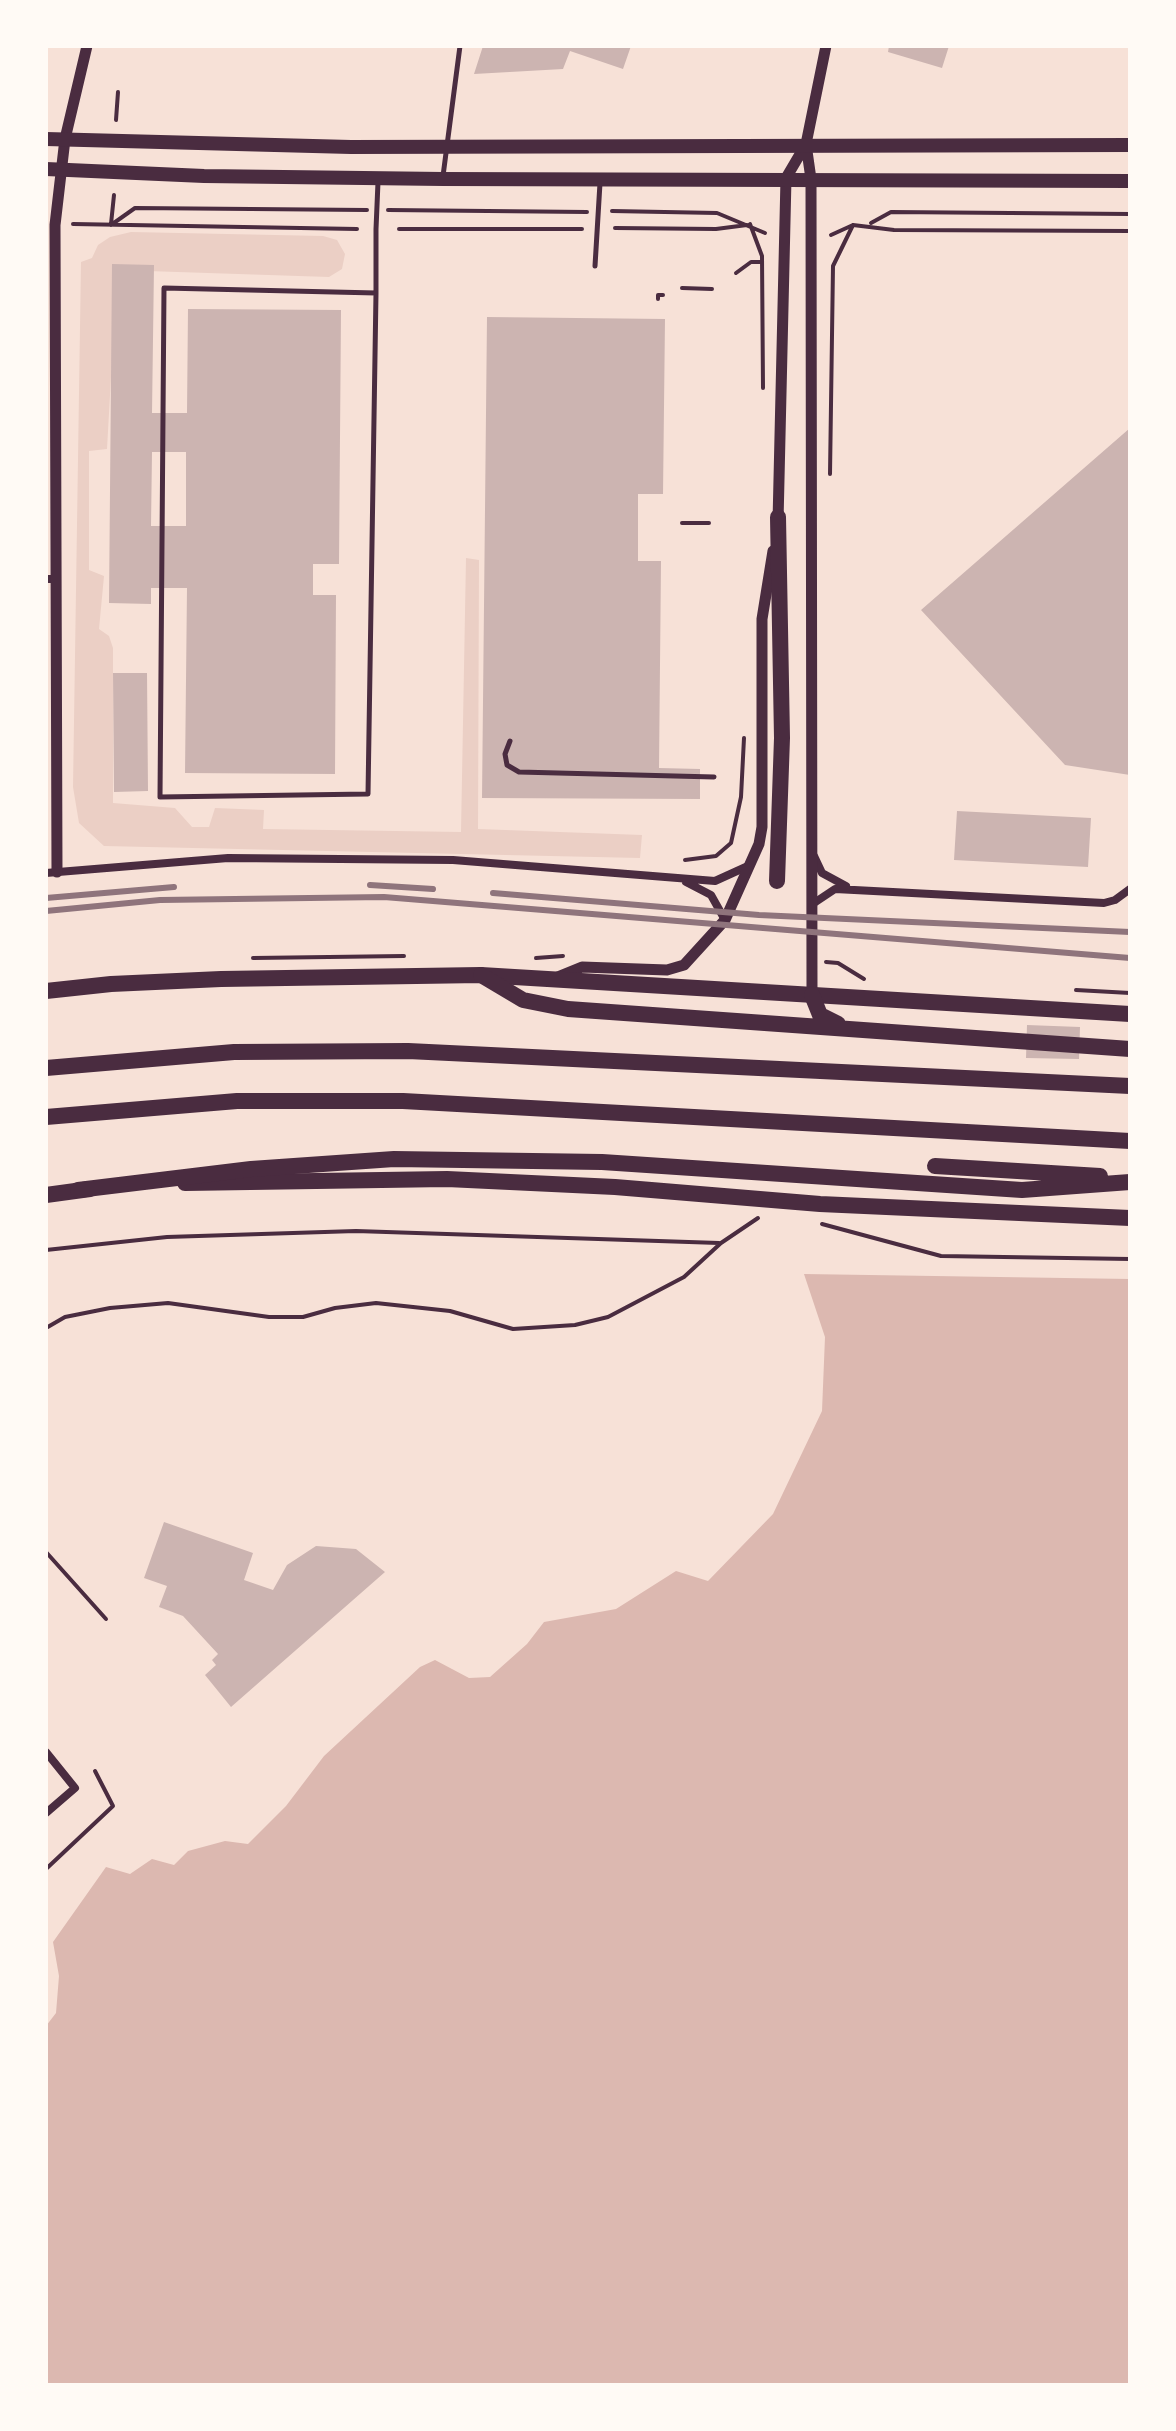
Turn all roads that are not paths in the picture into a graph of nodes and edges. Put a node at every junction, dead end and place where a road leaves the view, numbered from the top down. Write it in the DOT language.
graph roads {
  1 [pos="87,46"];
  2 [pos="460,46"];
  3 [pos="826,46"];
  4 [pos="46,139"];
  5 [pos="65,139"];
  6 [pos="806,144"];
  7 [pos="1130,145"];
  8 [pos="446,146"];
  9 [pos="53,169"];
  10 [pos="600,177"];
  11 [pos="378,178"];
  12 [pos="786,178"];
  13 [pos="443,179"];
  14 [pos="811,179"];
  15 [pos="1130,181"];
  16 [pos="595,266"];
  17 [pos="376,293"];
  18 [pos="778,517"];
  19 [pos="50,579"];
  20 [pos="510,741"];
  21 [pos="714,777"];
  22 [pos="812,851"];
  23 [pos="751,865"];
  24 [pos="51,873"];
  25 [pos="662,876"];
  26 [pos="777,881"];
  27 [pos="854,888"];
  28 [pos="1130,889"];
  29 [pos="814,903"];
  30 [pos="725,920"];
  31 [pos="481,975"];
  32 [pos="555,978"];
  33 [pos="46,991"];
  34 [pos="812,995"];
  35 [pos="1130,1014"];
  36 [pos="877,1030"];
  37 [pos="1130,1049"];
  38 [pos="46,1068"];
  39 [pos="1130,1086"];
  40 [pos="46,1117"];
  41 [pos="1130,1141"];
  42 [pos="935,1166"];
  43 [pos="1130,1180"];
  44 [pos="78,1190"];
  45 [pos="46,1195"];
  46 [pos="1130,1218"];
  47 [pos="46,1752"];
  48 [pos="46,1813"];
  1 -- 5 [label="street"];
  2 -- 8 [label="lane"];
  3 -- 6 [label="street"];
  4 -- 5 [label="main road"];
  5 -- 8 [label="main road"];
  5 -- 9 [label="street"];
  6 -- 7 [label="main road"];
  6 -- 8 [label="main road"];
  6 -- 12 [label="street"];
  6 -- 14 [label="street"];
  8 -- 13 [label="lane"];
  9 -- 11 [label="main road"];
  9 -- 19 [label="street"];
  10 -- 12 [label="main road"];
  10 -- 13 [label="main road"];
  10 -- 16 [label="lane"];
  11 -- 13 [label="main road"];
  11 -- 17 [label="lane"];
  12 -- 14 [label="main road"];
  12 -- 18 [label="street"];
  14 -- 15 [label="main road"];
  14 -- 22 [label="street"];
  17 -- 17 [label="lane"];
  18 -- 23 [label="street"];
  18 -- 26 [label="highway"];
  19 -- 24 [label="street"];
  20 -- 21 [label="lane"];
  22 -- 27 [label="street"];
  22 -- 29 [label="street"];
  23 -- 25 [label="street"];
  23 -- 30 [label="street"];
  24 -- 25 [label="street"];
  25 -- 30 [label="street"];
  27 -- 28 [label="street"];
  27 -- 29 [label="street"];
  29 -- 34 [label="street"];
  30 -- 32 [label="street"];
  31 -- 32 [label="highway"];
  31 -- 33 [label="highway"];
  31 -- 36 [label="highway"];
  32 -- 34 [label="highway"];
  34 -- 35 [label="highway"];
  34 -- 36 [label="highway"];
  36 -- 37 [label="highway"];
  38 -- 39 [label="highway"];
  40 -- 41 [label="highway"];
  42 -- 43 [label="highway"];
  43 -- 44 [label="highway"];
  44 -- 45 [label="highway"];
  44 -- 46 [label="highway"];
  47 -- 48 [label="street"];
}
